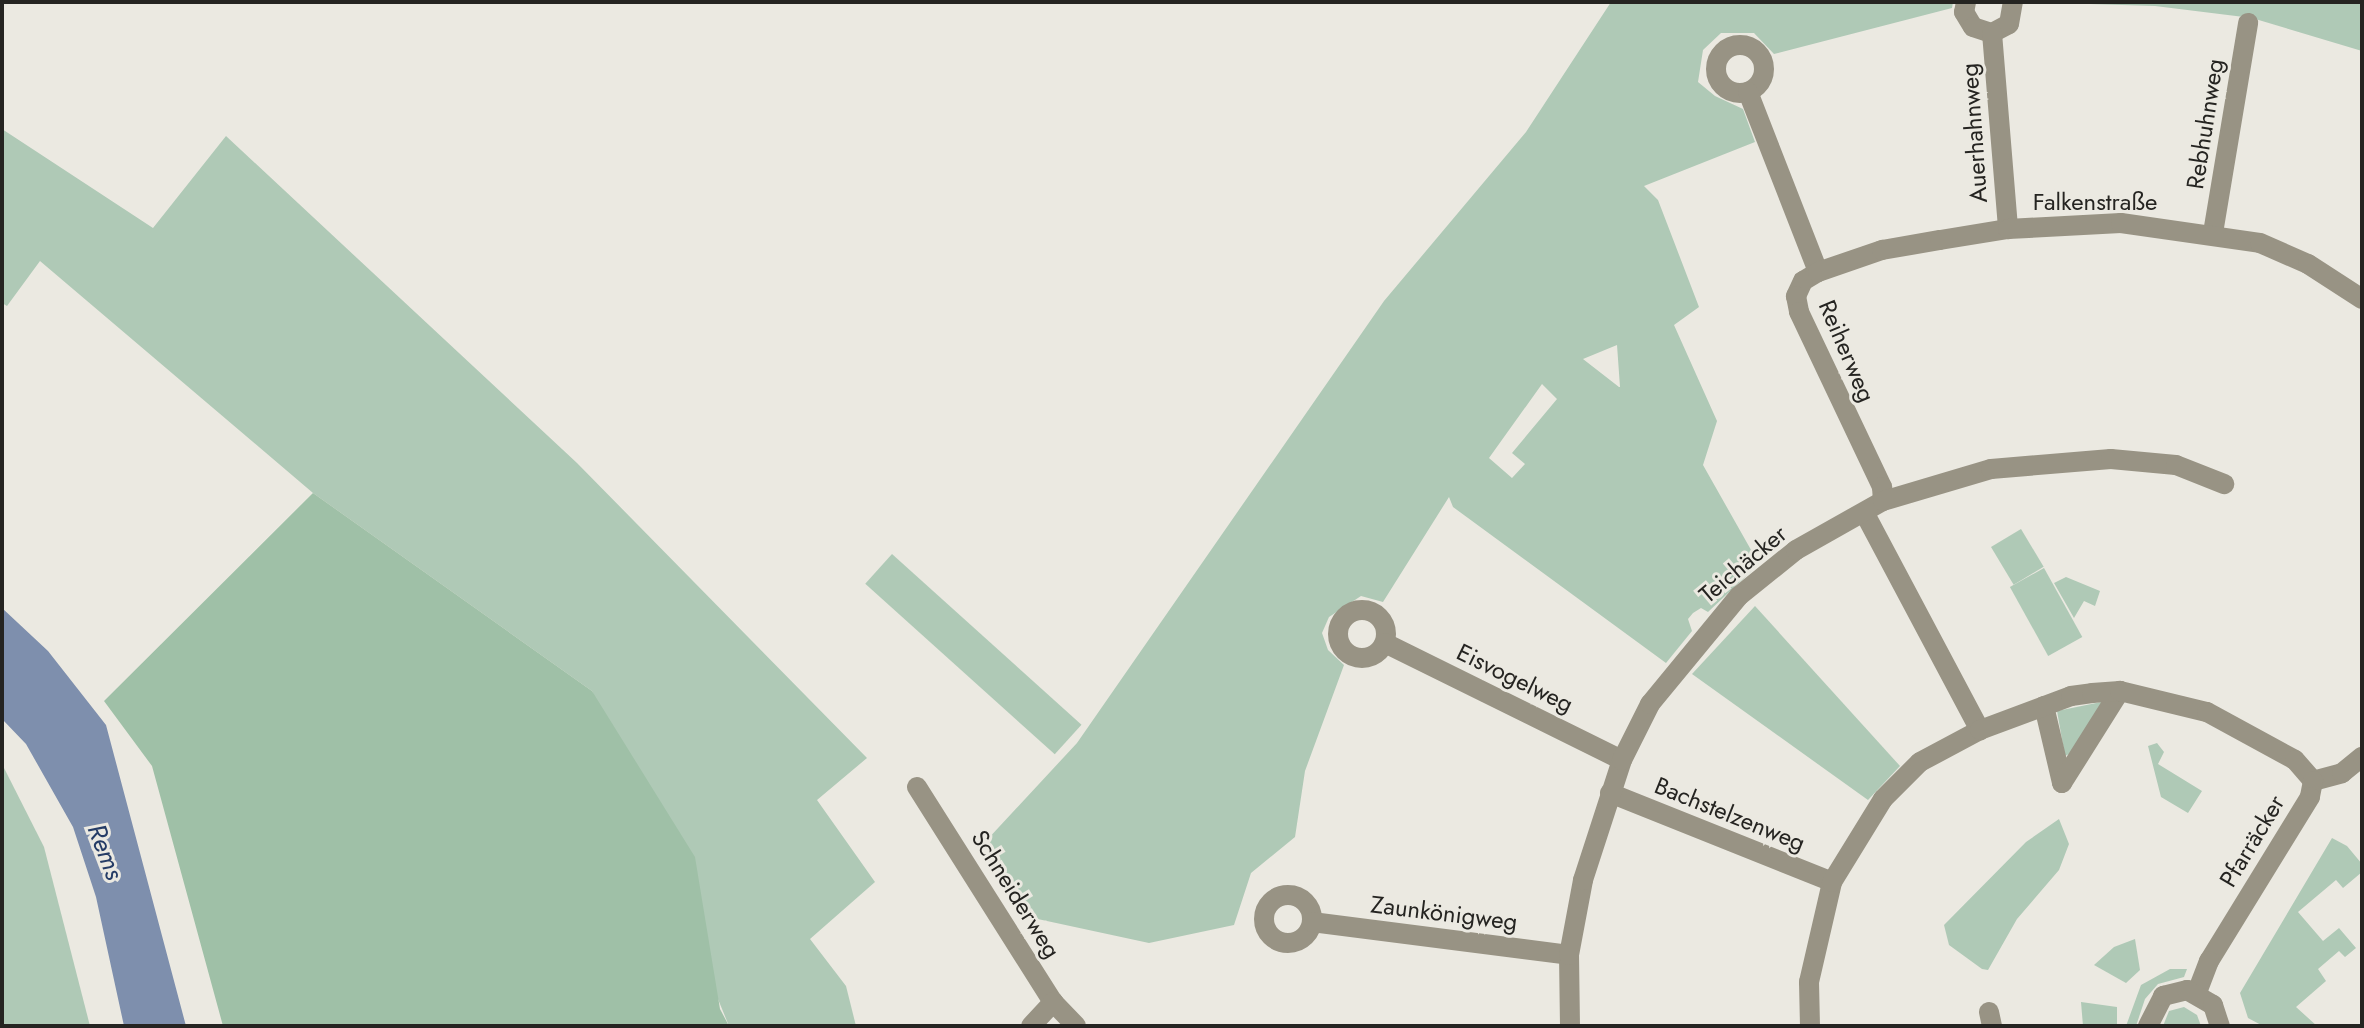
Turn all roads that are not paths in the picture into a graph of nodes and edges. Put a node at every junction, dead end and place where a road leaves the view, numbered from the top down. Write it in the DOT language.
graph roads {
  1 [pos="1966,2"];
  2 [pos="2013,2"];
  3 [pos="2248,23"];
  4 [pos="1992,33"];
  5 [pos="1748,92"];
  6 [pos="2008,229"];
  7 [pos="2213,233"];
  8 [pos="1818,272"];
  9 [pos="2362,299"];
  10 [pos="2224,484"];
  11 [pos="1883,501"];
  12 [pos="1865,514"];
  13 [pos="1385,643"];
  14 [pos="2120,691"];
  15 [pos="2044,706"];
  16 [pos="1980,730"];
  17 [pos="2362,757"];
  18 [pos="1622,760"];
  19 [pos="2313,781"];
  20 [pos="917,787"];
  21 [pos="1610,793"];
  22 [pos="1832,882"];
  23 [pos="1312,922"];
  24 [pos="1569,955"];
  25 [pos="2197,992"];
  26 [pos="1053,1002"];
  27 [pos="1031,1026"];
  28 [pos="1076,1026"];
  29 [pos="1570,1026"];
  30 [pos="1810,1026"];
  31 [pos="2148,1026"];
  32 [pos="2220,1026"];
  1 -- 4 [label="street, Auerhahnweg"];
  2 -- 4 [label="street, Auerhahnweg"];
  3 -- 7 [label="street, Rebhuhnweg"];
  4 -- 6 [label="street, Auerhahnweg"];
  5 -- 8 [label="street, Reiherweg"];
  6 -- 7 [label="street, Falkenstraße"];
  6 -- 8 [label="street, Falkenstraße"];
  7 -- 9 [label="street, Falkenstraße"];
  8 -- 11 [label="street, Reiherweg"];
  10 -- 11 [label="street, Teichäcker"];
  11 -- 12 [label="street, Teichäcker"];
  12 -- 16 [label="street"];
  12 -- 18 [label="street, Teichäcker"];
  13 -- 18 [label="street, Eisvogelweg"];
  14 -- 15 [label="street, Pfarräcker"];
  14 -- 15 [label="street"];
  14 -- 19 [label="street, Pfarräcker"];
  15 -- 16 [label="street, Pfarräcker"];
  16 -- 22 [label="street, Pfarräcker"];
  17 -- 19 [label="street"];
  18 -- 21 [label="street, Teichäcker"];
  19 -- 25 [label="street, Pfarräcker"];
  20 -- 26 [label="street, Schneiderweg"];
  21 -- 22 [label="street, Bachstelzenweg"];
  21 -- 24 [label="street, Teichäcker"];
  22 -- 30 [label="street, Pfarräcker"];
  23 -- 24 [label="street, Zaunkönigweg"];
  24 -- 29 [label="street, Teichäcker"];
  25 -- 31 [label="street"];
  25 -- 32 [label="street"];
  26 -- 27 [label="street"];
  26 -- 28 [label="street, Schneiderweg"];
}
